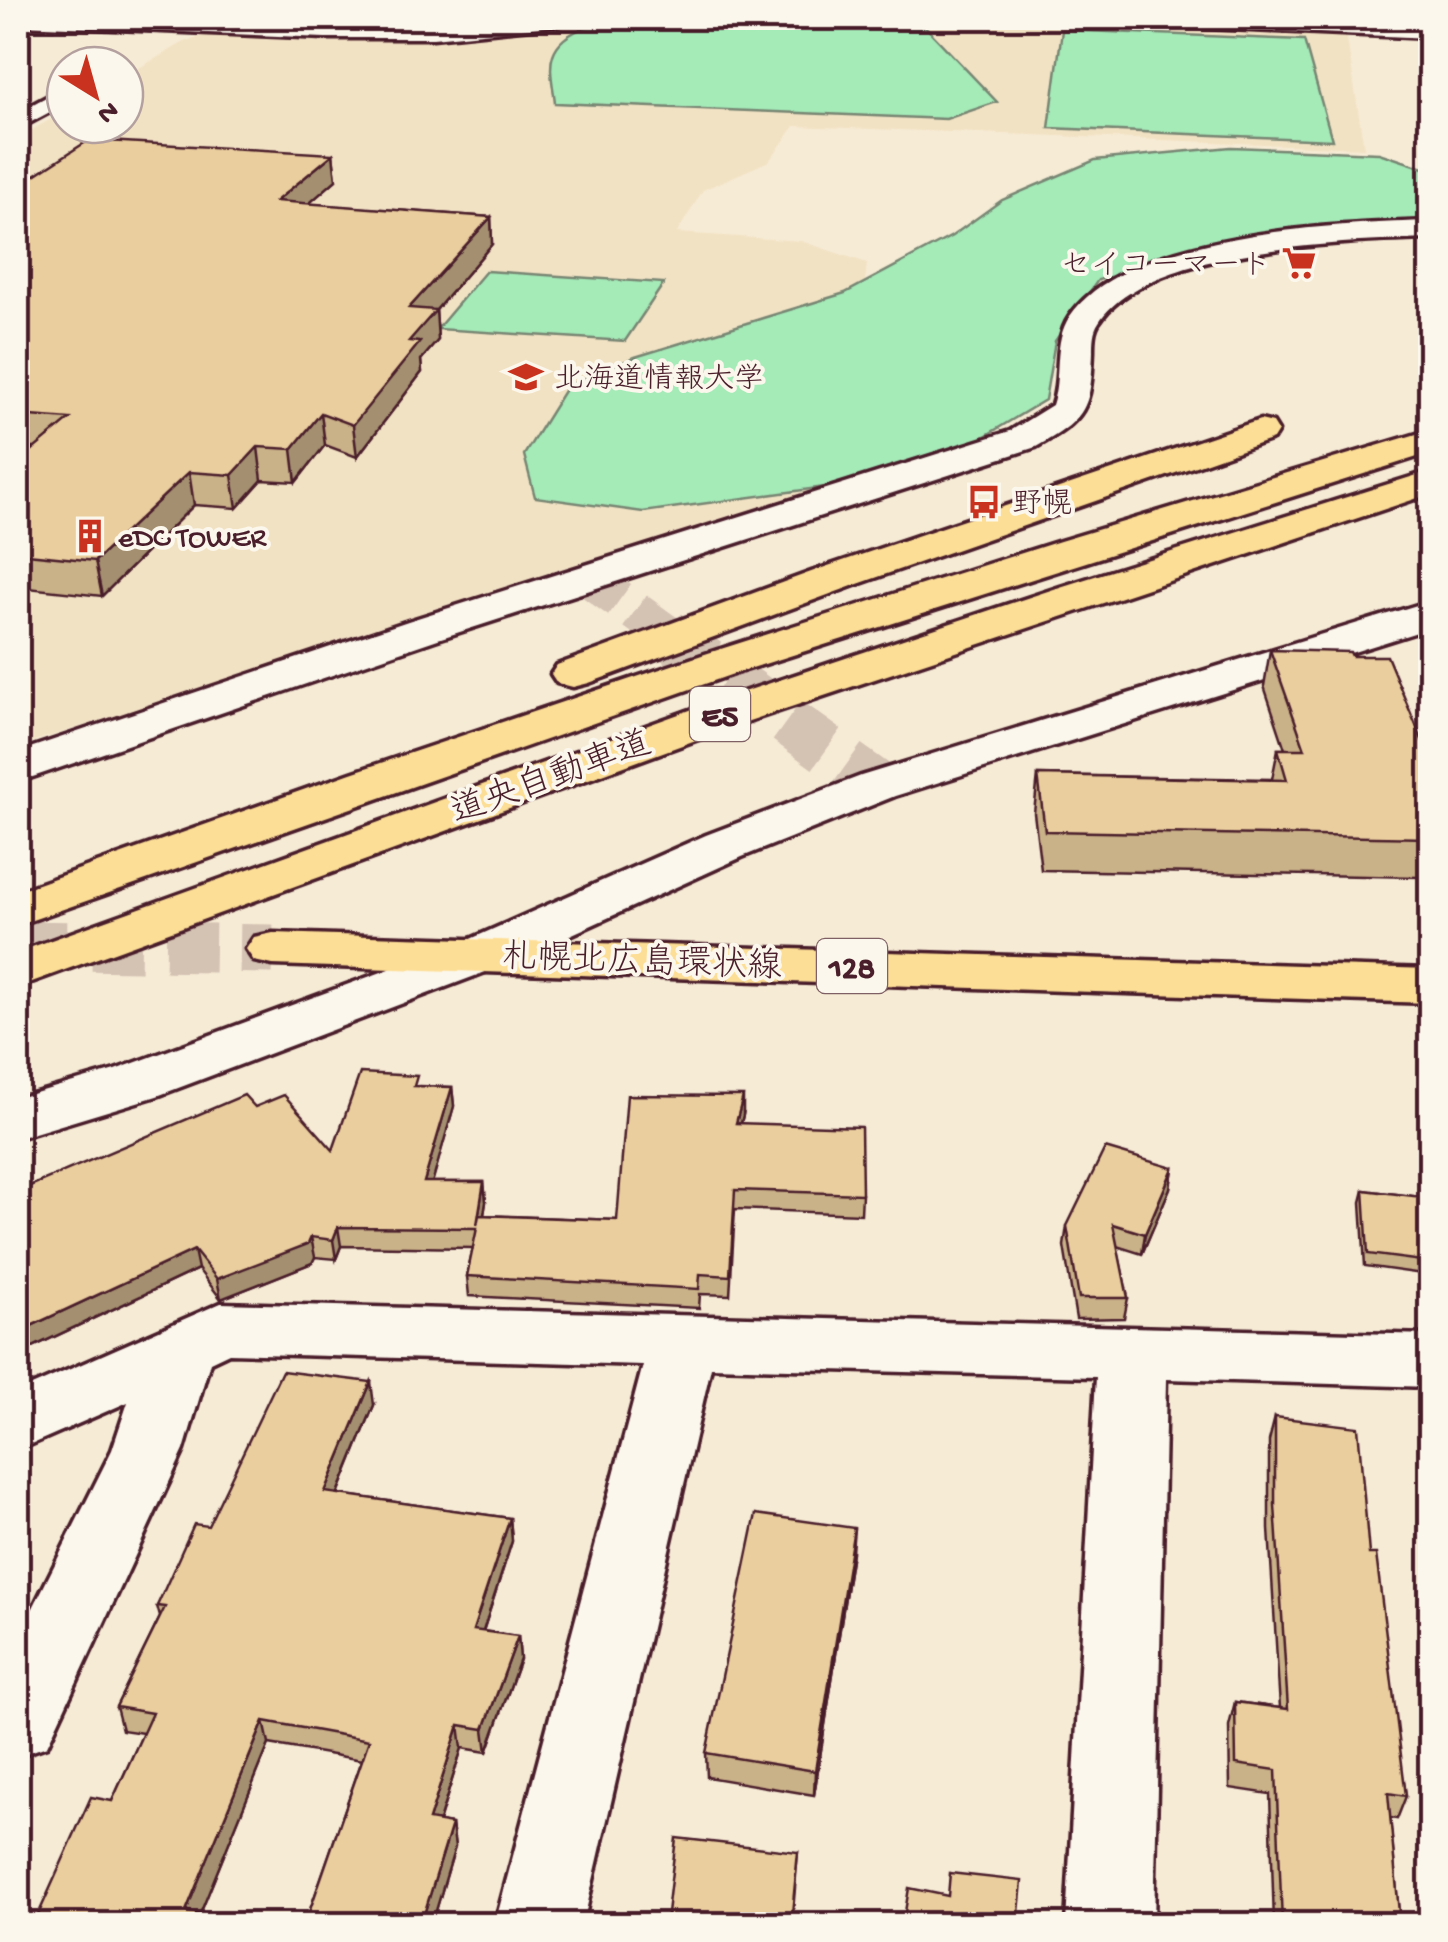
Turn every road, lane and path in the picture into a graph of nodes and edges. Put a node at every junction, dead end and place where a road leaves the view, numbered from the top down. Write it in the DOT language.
graph roads {
  1 [pos="22,18"];
  2 [pos="560,18"];
  3 [pos="1139,18"];
  4 [pos="183,25"];
  5 [pos="1430,31"];
  6 [pos="149,45"];
  7 [pos="45,106"];
  8 [pos="18,122"];
  9 [pos="1430,230"];
  10 [pos="1260,431"];
  11 [pos="1430,440"];
  12 [pos="1430,482"];
  13 [pos="1430,520"];
  14 [pos="1430,614"];
  15 [pos="720,714"];
  16 [pos="18,768"];
  17 [pos="18,880"];
  18 [pos="18,909"];
  19 [pos="273,949"];
  20 [pos="485,953"];
  21 [pos="18,970"];
  22 [pos="1430,986"];
  23 [pos="18,1118"];
  24 [pos="683,1340"];
  25 [pos="180,1348"];
  26 [pos="1132,1353"];
  27 [pos="1430,1361"];
  28 [pos="18,1423"];
  29 [pos="18,1720"];
  30 [pos="539,1924"];
  31 [pos="1110,1924"];
  1 -- 4 [label="street"];
  2 -- 4 [label="street"];
  3 -- 5 [label="street"];
  4 -- 6 [label="street"];
  7 -- 8 [label="street"];
  9 -- 16 [label="street"];
  10 -- 17 [label="main road"];
  11 -- 18 [label="main road, 道央自動車道 / E5"];
  12 -- 15 [label="main road, 道央自動車道 / E5"];
  13 -- 15 [label="main road"];
  14 -- 20 [label="street"];
  15 -- 21 [label="main road, 道央自動車道 / E5"];
  19 -- 20 [label="main road, 札幌北広島環状線 / 128"];
  20 -- 22 [label="main road, 札幌北広島環状線 / 128"];
  20 -- 23 [label="street"];
  24 -- 25 [label="street"];
  24 -- 26 [label="street"];
  24 -- 30 [label="street"];
  25 -- 28 [label="street"];
  25 -- 29 [label="street"];
  26 -- 27 [label="street"];
  26 -- 31 [label="street"];
}
